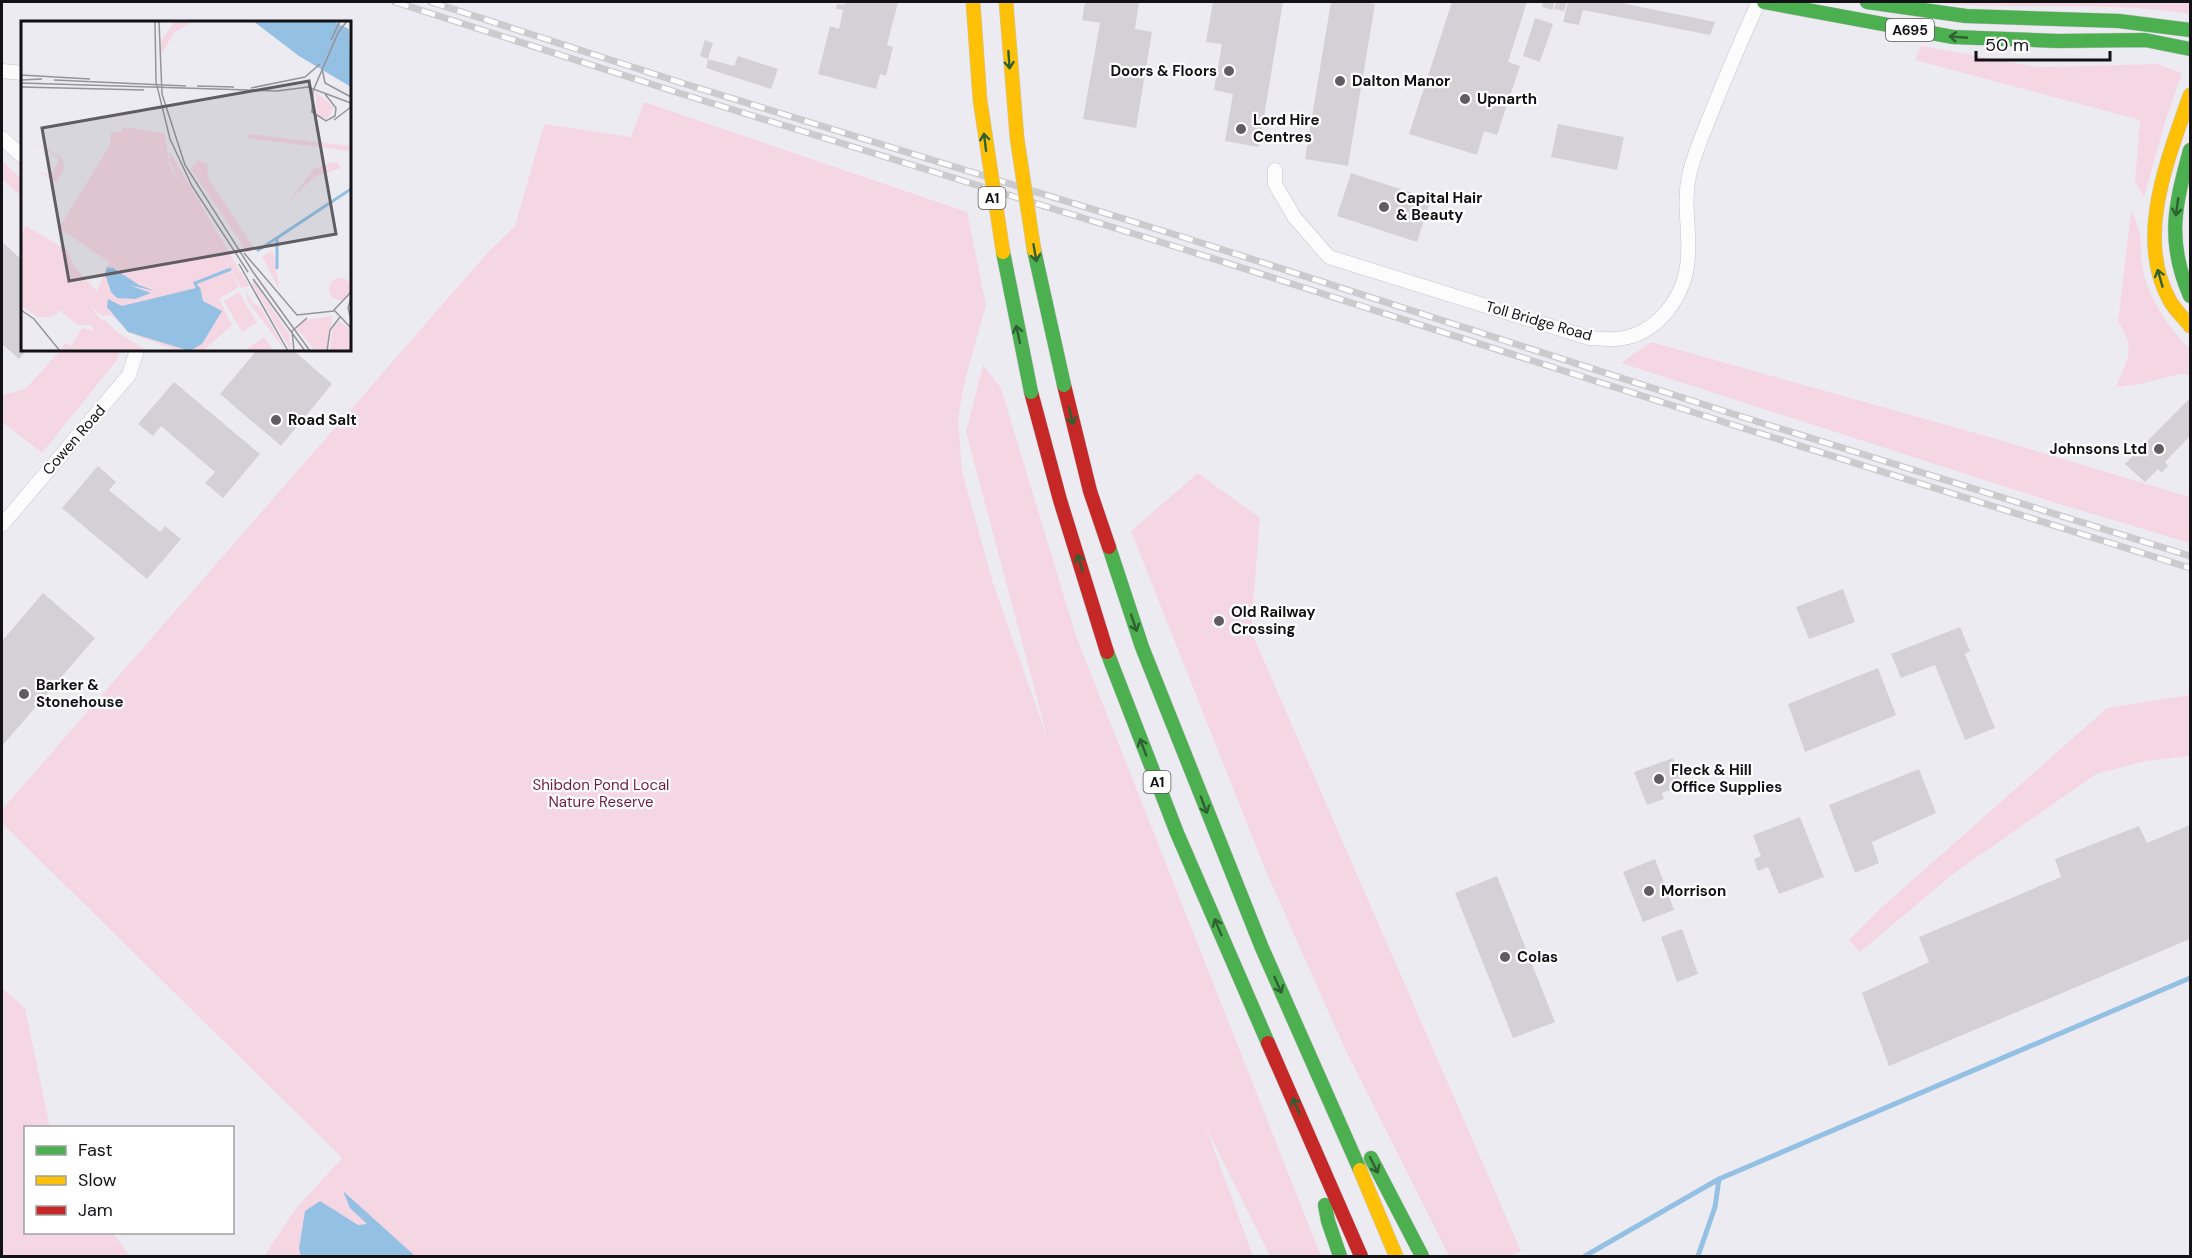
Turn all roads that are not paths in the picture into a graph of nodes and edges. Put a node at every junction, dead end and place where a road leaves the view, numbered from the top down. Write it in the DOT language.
graph roads {
  1 [pos="973,2"];
  2 [pos="1006,2"];
  3 [pos="1759,2"];
  4 [pos="1764,2"];
  5 [pos="1867,2"];
  6 [pos="2190,30"];
  7 [pos="2187,49"];
  8 [pos="2,71"];
  9 [pos="21,73"];
  10 [pos="2190,95"];
  11 [pos="2,138"];
  12 [pos="2190,150"];
  13 [pos="21,155"];
  14 [pos="1275,170"];
  15 [pos="2190,296"];
  16 [pos="2190,326"];
  17 [pos="137,351"];
  18 [pos="2,525"];
  19 [pos="1321,1079"];
  20 [pos="1319,1160"];
  21 [pos="1340,1257"];
  22 [pos="1361,1257"];
  23 [pos="1396,1257"];
  24 [pos="1422,1257"];
  20 -- 1 [label="main road, A1, one-way, bridge"];
  2 -- 19 [label="main road, A1, one-way, bridge"];
  3 -- 14 [label="street, Toll Bridge Road"];
  7 -- 4 [label="main road, A695, one-way"];
  5 -- 6 [label="main road"];
  8 -- 9 [label="street"];
  16 -- 10 [label="main road, one-way"];
  11 -- 13 [label="street"];
  12 -- 15 [label="main road, one-way"];
  17 -- 18 [label="street, Cowen Road"];
  19 -- 23 [label="main road, A1"];
  19 -- 24 [label="main road, one-way"];
  20 -- 21 [label="main road"];
  20 -- 22 [label="main road, A1"];
}
